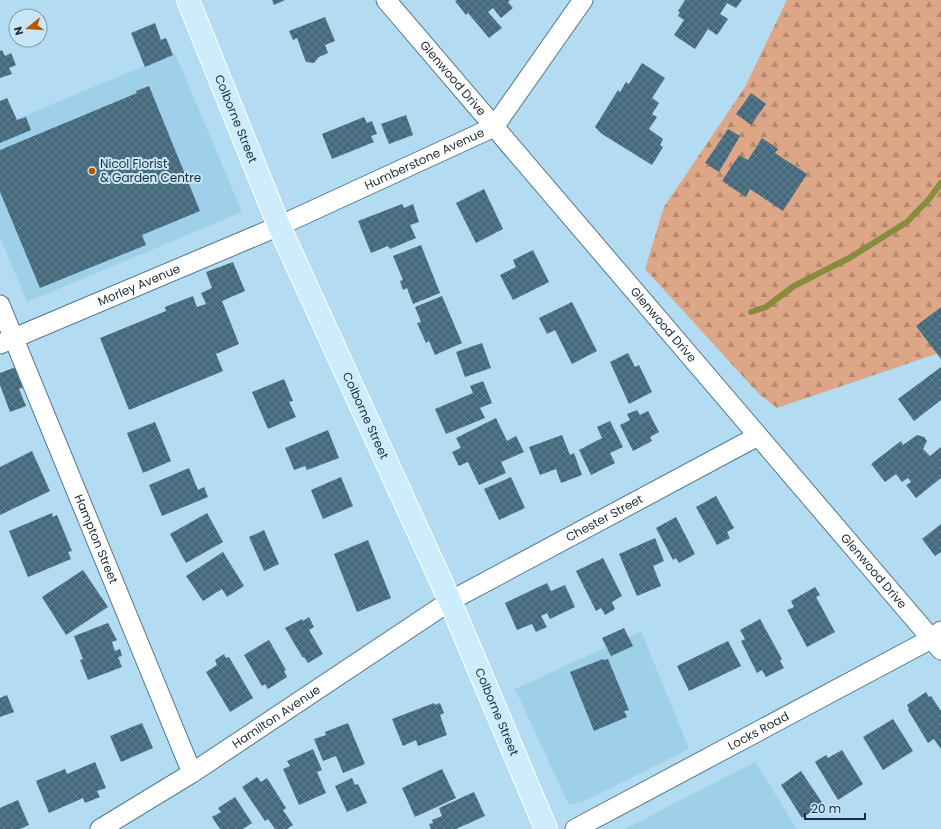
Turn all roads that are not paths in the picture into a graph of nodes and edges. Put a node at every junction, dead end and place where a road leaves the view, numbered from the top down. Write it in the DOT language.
graph roads {
  1 [pos="188,0"];
  2 [pos="386,0"];
  3 [pos="583,0"];
  4 [pos="494,127"];
  5 [pos="279,226"];
  6 [pos="0,305"];
  7 [pos="7,341"];
  8 [pos="758,436"];
  9 [pos="450,601"];
  10 [pos="938,640"];
  11 [pos="192,773"];
  12 [pos="100,829"];
  13 [pos="546,829"];
  14 [pos="575,829"];
  1 -- 5 [label="main road, Colborne Street"];
  2 -- 4 [label="street, Glenwood Drive"];
  3 -- 4 [label="street, Humberstone Avenue"];
  4 -- 5 [label="street, Humberstone Avenue"];
  4 -- 8 [label="street, Glenwood Drive"];
  5 -- 7 [label="street, Morley Avenue"];
  5 -- 9 [label="main road, Colborne Street"];
  6 -- 7 [label="street, Hampton Street"];
  7 -- 11 [label="street, Hampton Street"];
  8 -- 9 [label="street, Chester Street"];
  8 -- 10 [label="street, Glenwood Drive"];
  9 -- 11 [label="street, Hamilton Avenue"];
  9 -- 13 [label="main road, Colborne Street"];
  10 -- 14 [label="street, Locks Road"];
  11 -- 12 [label="street, Hamilton Avenue"];
}
